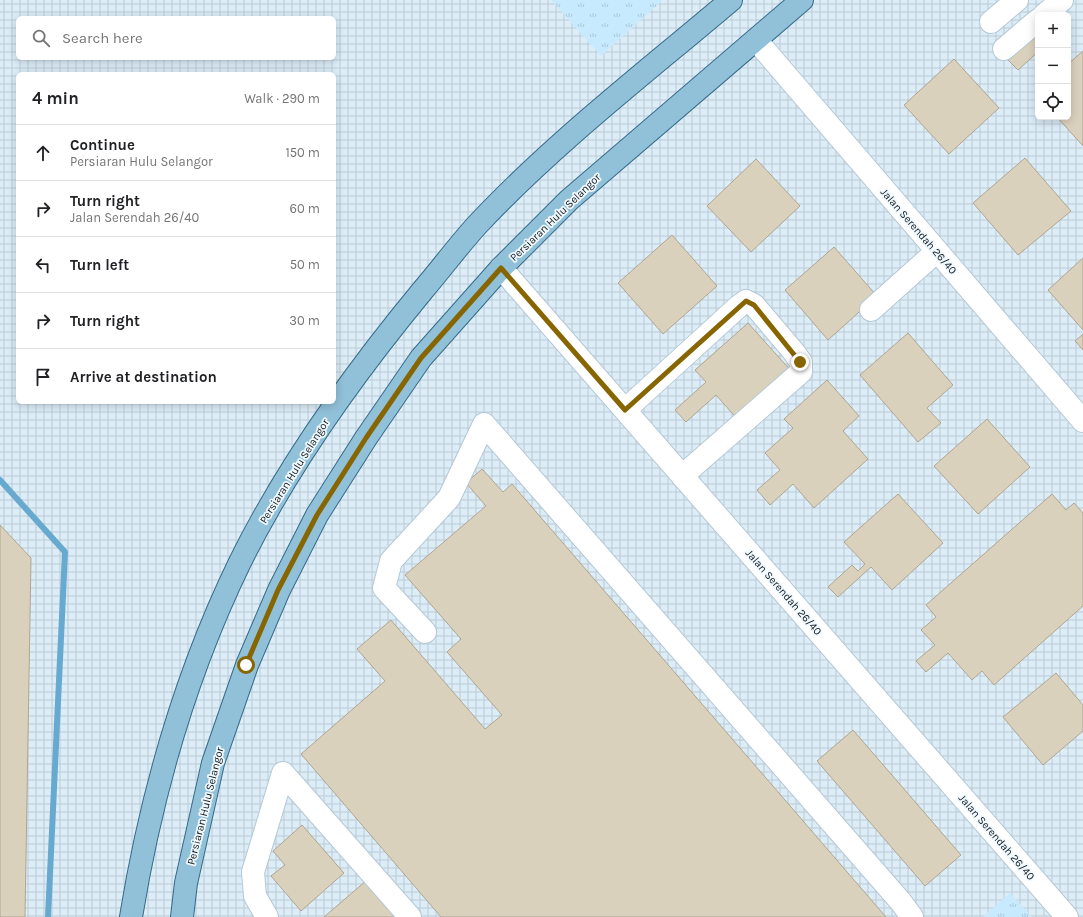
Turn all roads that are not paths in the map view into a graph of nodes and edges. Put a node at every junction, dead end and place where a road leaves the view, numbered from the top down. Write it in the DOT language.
graph roads {
  1 [pos="731,0"];
  2 [pos="802,0"];
  3 [pos="1017,0"];
  4 [pos="1062,0"];
  5 [pos="1048,12"];
  6 [pos="990,22"];
  7 [pos="1035,23"];
  8 [pos="756,40"];
  9 [pos="1004,49"];
  10 [pos="936,251"];
  11 [pos="501,268"];
  12 [pos="871,310"];
  13 [pos="336,404"];
  14 [pos="336,404"];
  15 [pos="625,410"];
  16 [pos="1083,421"];
  17 [pos="682,476"];
  18 [pos="425,632"];
  19 [pos="131,917"];
  20 [pos="182,917"];
  21 [pos="267,917"];
  22 [pos="410,917"];
  23 [pos="912,917"];
  24 [pos="1067,917"];
  1 -- 14 [label="main road, Persiaran Hulu Selangor"];
  2 -- 8 [label="main road, Persiaran Hulu Selangor"];
  3 -- 6 [label="street"];
  4 -- 5 [label="street"];
  7 -- 9 [label="street"];
  8 -- 10 [label="street, Jalan Serendah 26/40"];
  8 -- 11 [label="main road, Persiaran Hulu Selangor"];
  10 -- 12 [label="street"];
  10 -- 16 [label="street, Jalan Serendah 26/40"];
  11 -- 15 [label="street, Jalan Serendah 26/40"];
  11 -- 20 [label="main road, Persiaran Hulu Selangor"];
  13 -- 19 [label="main road, Persiaran Hulu Selangor"];
  15 -- 17 [label="street, Jalan Serendah 26/40"];
  15 -- 17 [label="street"];
  17 -- 24 [label="street, Jalan Serendah 26/40"];
  18 -- 23 [label="street"];
  21 -- 22 [label="street"];
}
